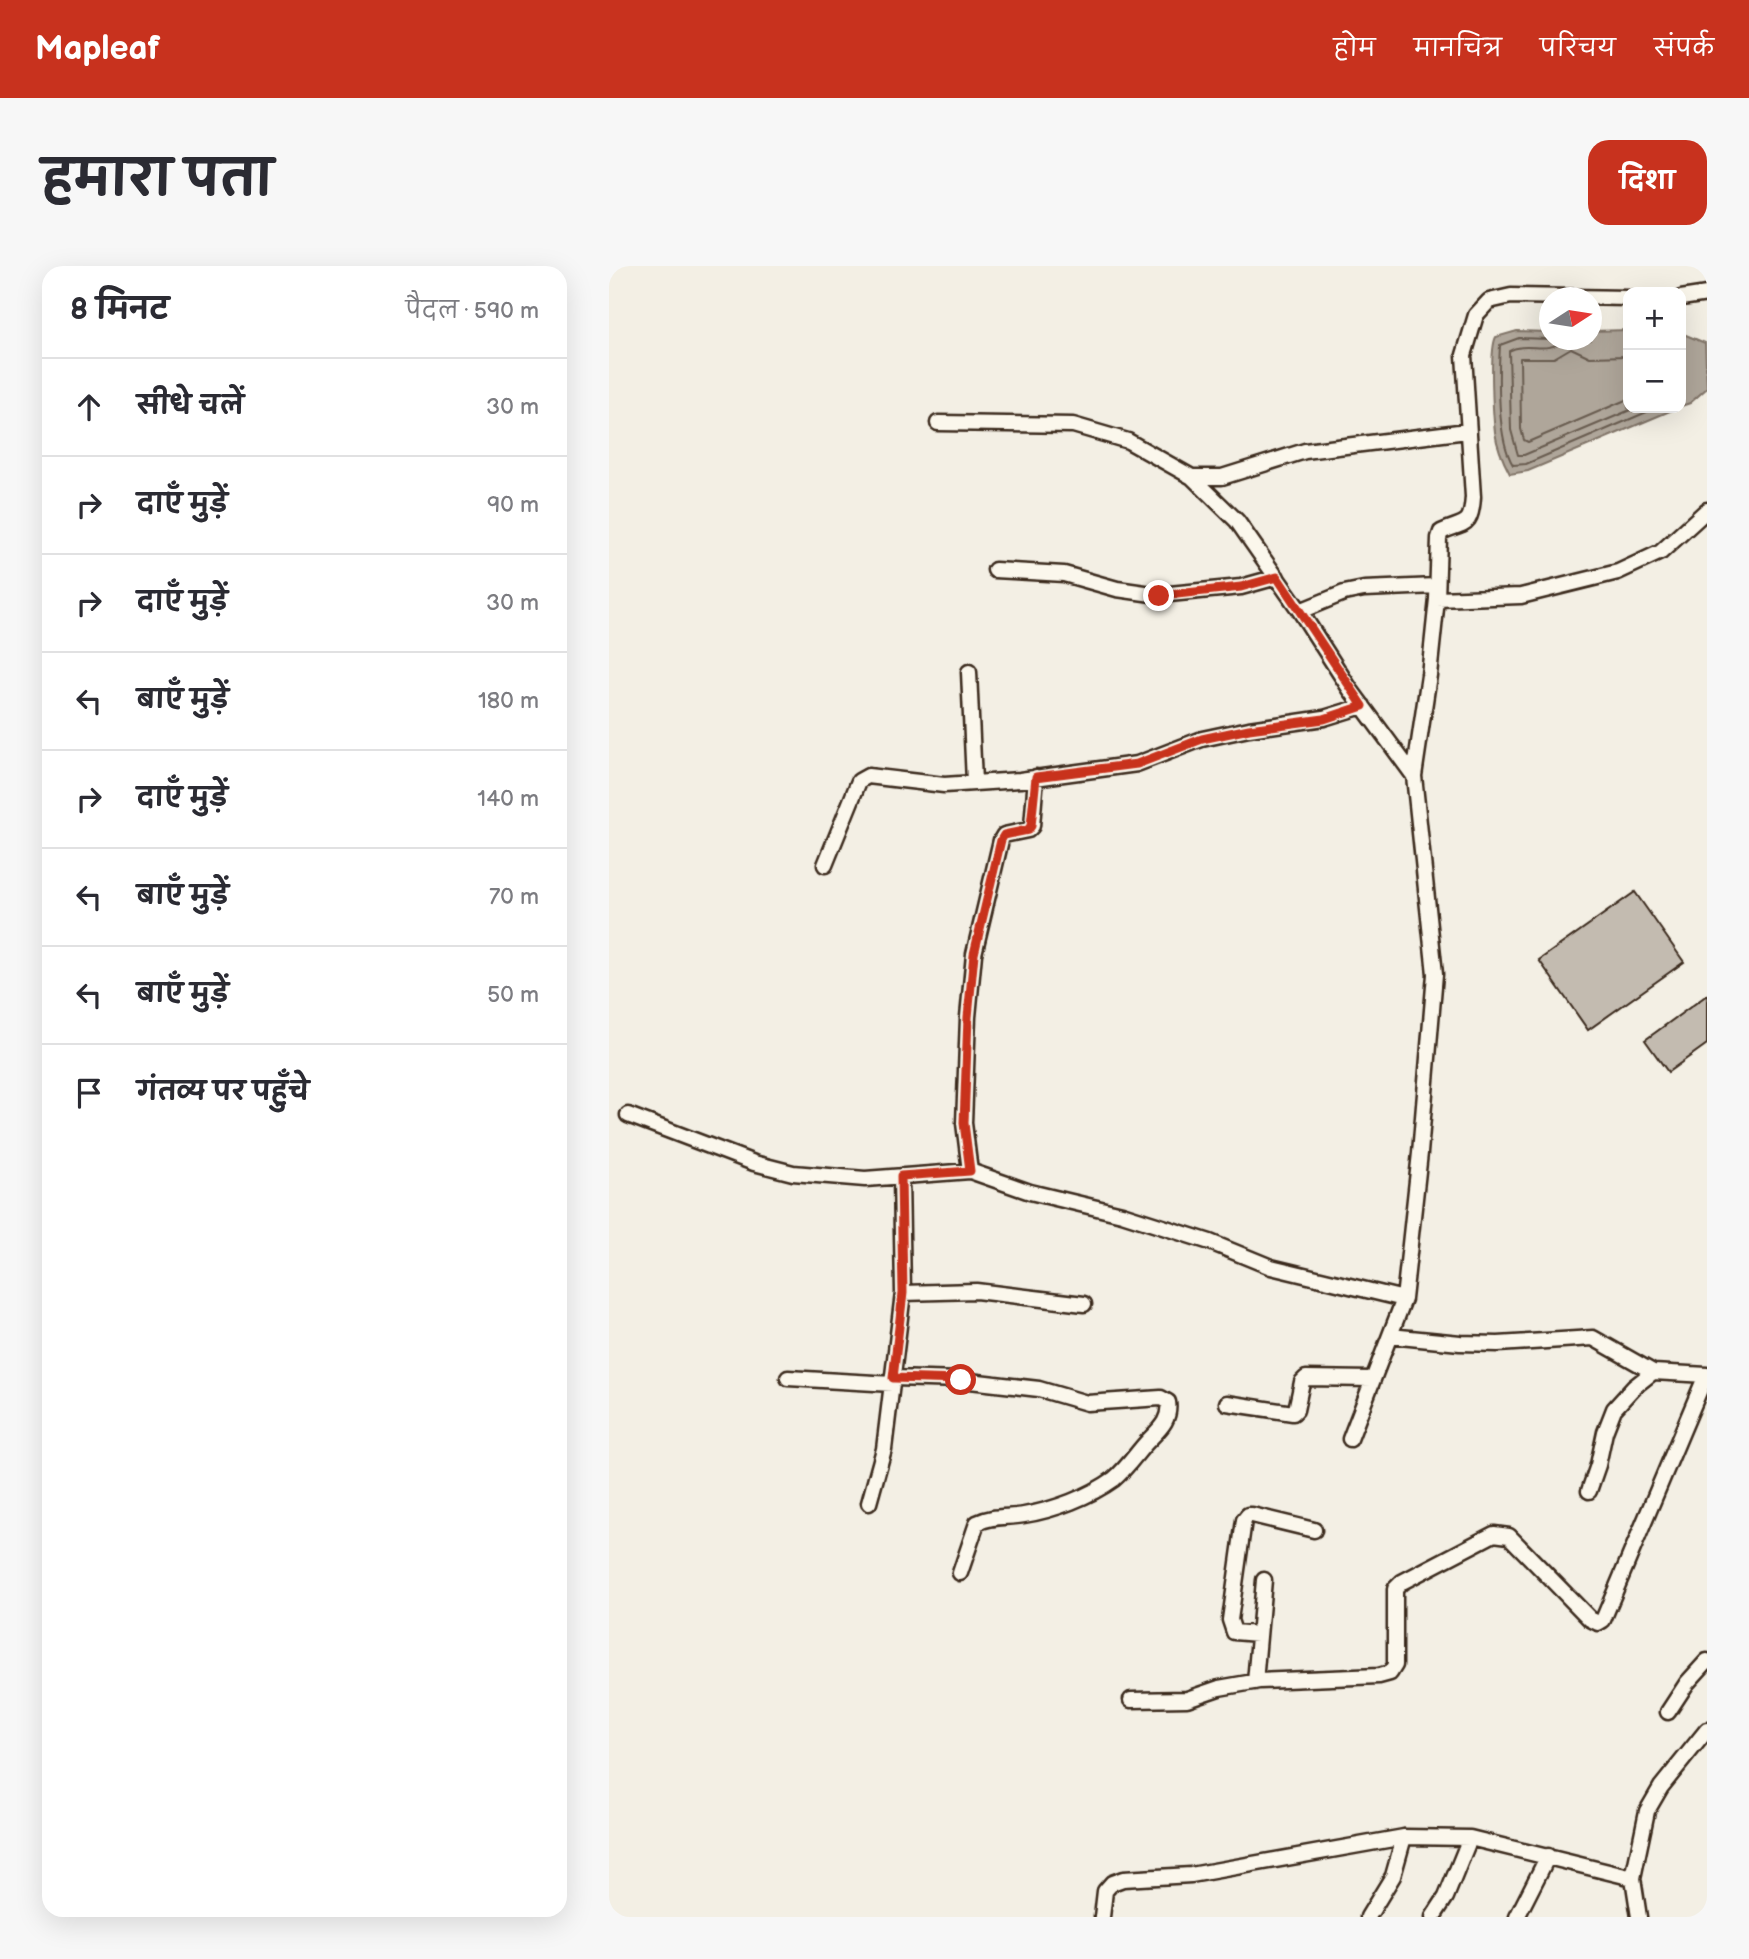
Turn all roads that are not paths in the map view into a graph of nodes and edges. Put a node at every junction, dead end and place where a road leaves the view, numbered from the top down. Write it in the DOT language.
graph roads {
  1 [pos="1707,294"];
  2 [pos="1686,297"];
  3 [pos="1623,298"];
  4 [pos="938,423"];
  5 [pos="1468,431"];
  6 [pos="1192,477"];
  7 [pos="1707,510"];
  8 [pos="995,570"];
  9 [pos="1277,577"];
  10 [pos="1437,592"];
  11 [pos="1300,611"];
  12 [pos="969,672"];
  13 [pos="1363,706"];
  14 [pos="1414,776"];
  15 [pos="1036,777"];
  16 [pos="974,782"];
  17 [pos="825,865"];
  18 [pos="628,1115"];
  19 [pos="970,1171"];
  20 [pos="901,1176"];
  21 [pos="903,1293"];
  22 [pos="1404,1299"];
  23 [pos="1084,1304"];
  24 [pos="1390,1336"];
  25 [pos="1653,1372"];
  26 [pos="1706,1375"];
  27 [pos="788,1378"];
  28 [pos="1371,1379"];
  29 [pos="893,1381"];
  30 [pos="1227,1403"];
  31 [pos="1350,1439"];
  32 [pos="1589,1491"];
  33 [pos="869,1503"];
  34 [pos="1314,1530"];
  35 [pos="960,1573"];
  36 [pos="1263,1580"];
  37 [pos="1258,1634"];
  38 [pos="1707,1661"];
  39 [pos="1255,1682"];
  40 [pos="1131,1700"];
  41 [pos="1668,1712"];
  42 [pos="1707,1730"];
  43 [pos="1404,1837"];
  44 [pos="1470,1838"];
  45 [pos="1548,1856"];
  46 [pos="1633,1878"];
  47 [pos="1103,1917"];
  48 [pos="1369,1917"];
  49 [pos="1433,1917"];
  50 [pos="1517,1917"];
  51 [pos="1639,1917"];
  1 -- 2 [label="street"];
  3 -- 5 [label="street"];
  4 -- 6 [label="street"];
  5 -- 6 [label="street"];
  5 -- 10 [label="street"];
  6 -- 9 [label="street"];
  7 -- 10 [label="street"];
  8 -- 9 [label="street"];
  9 -- 11 [label="street"];
  10 -- 11 [label="street"];
  10 -- 14 [label="street"];
  11 -- 13 [label="street"];
  12 -- 16 [label="street"];
  13 -- 14 [label="street"];
  13 -- 15 [label="street"];
  14 -- 22 [label="street"];
  15 -- 16 [label="street"];
  15 -- 19 [label="street"];
  16 -- 17 [label="street"];
  18 -- 20 [label="street"];
  19 -- 20 [label="street"];
  19 -- 22 [label="street"];
  20 -- 21 [label="street"];
  21 -- 23 [label="street"];
  21 -- 29 [label="street"];
  22 -- 24 [label="street"];
  24 -- 25 [label="street"];
  24 -- 28 [label="street"];
  25 -- 26 [label="street"];
  25 -- 32 [label="street"];
  26 -- 39 [label="street"];
  27 -- 29 [label="street"];
  28 -- 30 [label="street"];
  28 -- 31 [label="street"];
  29 -- 33 [label="street"];
  29 -- 35 [label="street"];
  34 -- 37 [label="street"];
  36 -- 37 [label="street"];
  37 -- 39 [label="street"];
  38 -- 41 [label="street"];
  39 -- 40 [label="street"];
  42 -- 46 [label="street"];
  43 -- 44 [label="street"];
  43 -- 47 [label="street"];
  43 -- 48 [label="street"];
  44 -- 45 [label="street"];
  44 -- 49 [label="street"];
  45 -- 46 [label="street"];
  45 -- 50 [label="street"];
  46 -- 51 [label="street"];
}
